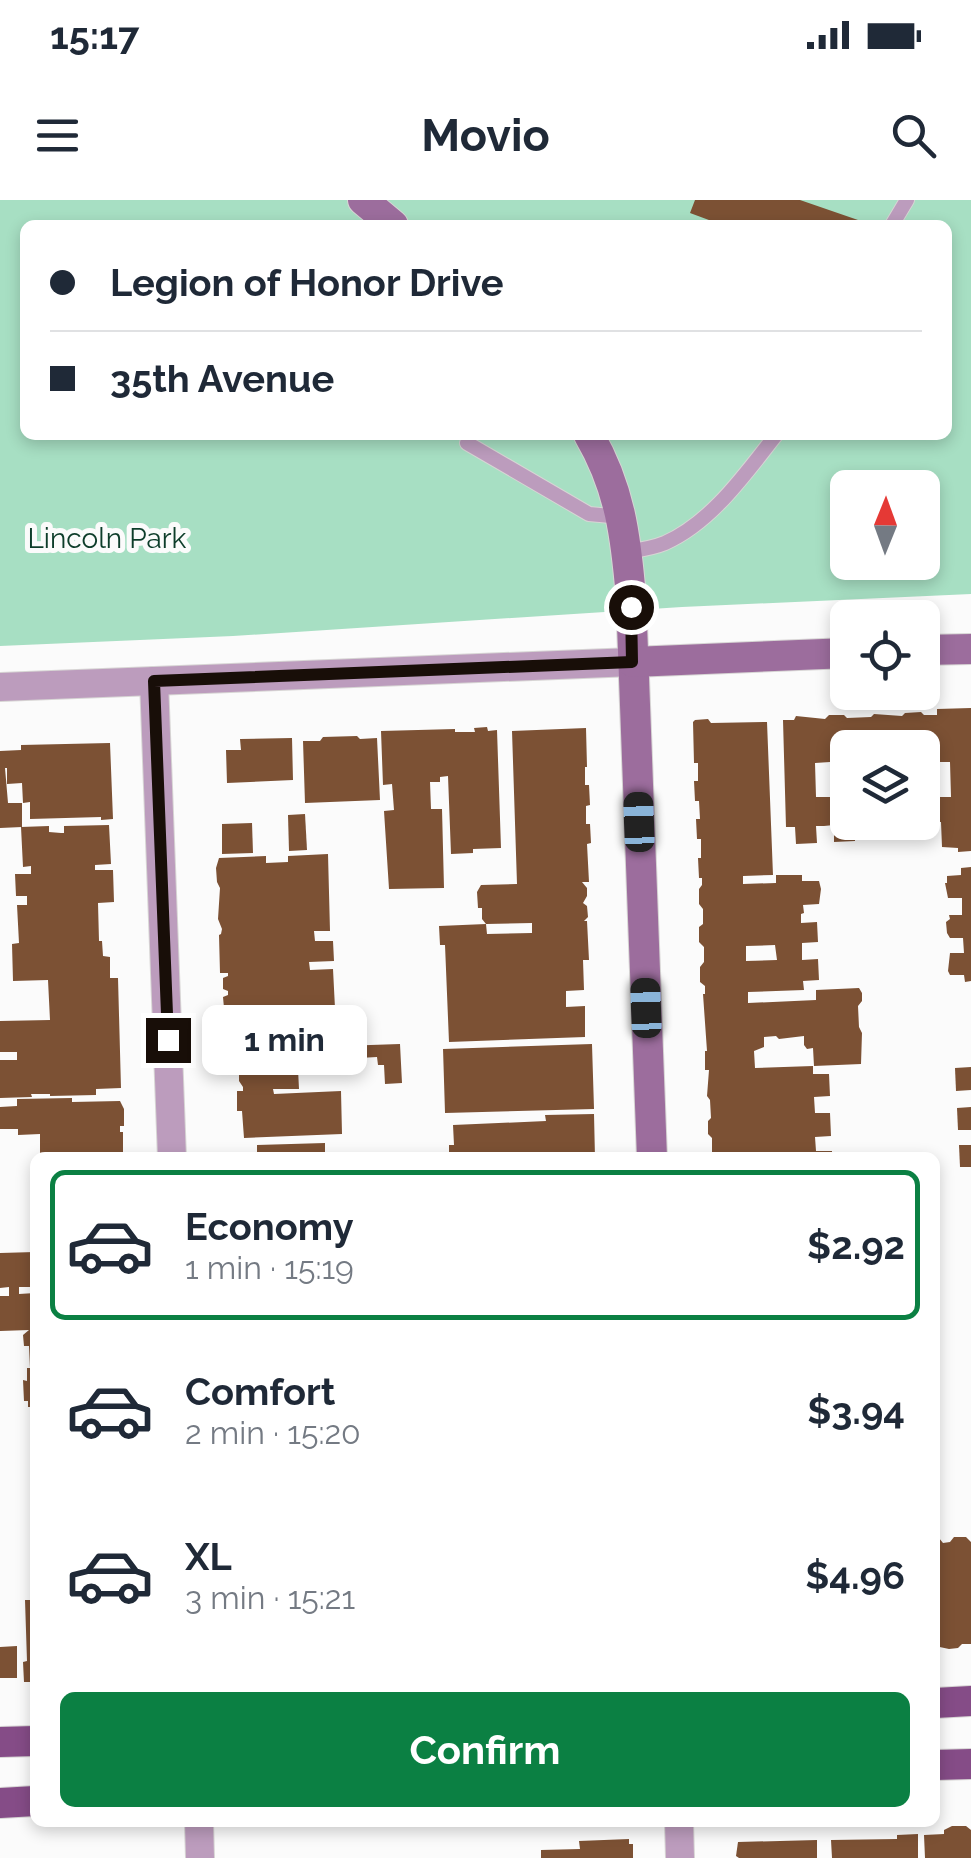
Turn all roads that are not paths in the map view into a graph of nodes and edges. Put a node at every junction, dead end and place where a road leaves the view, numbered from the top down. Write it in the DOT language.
graph roads {
  1 [pos="363,200"];
  2 [pos="387,220"];
  3 [pos="592,440"];
  4 [pos="772,440"];
  5 [pos="467,443"];
  6 [pos="622,516"];
  7 [pos="627,552"];
  8 [pos="971,648"];
  9 [pos="940,649"];
  10 [pos="830,655"];
  11 [pos="632,662"];
  12 [pos="154,681"];
  13 [pos="0,687"];
  14 [pos="172,1152"];
  15 [pos="652,1152"];
  16 [pos="971,1701"];
  17 [pos="940,1703"];
  18 [pos="30,1741"];
  19 [pos="0,1742"];
  20 [pos="971,1764"];
  21 [pos="940,1765"];
  22 [pos="30,1802"];
  23 [pos="0,1803"];
  24 [pos="199,1827"];
  25 [pos="678,1827"];
  26 [pos="200,1858"];
  27 [pos="680,1858"];
  1 -- 2 [label="street"];
  3 -- 6 [label="street"];
  4 -- 7 [label="lane"];
  5 -- 6 [label="lane"];
  6 -- 7 [label="street"];
  7 -- 11 [label="street"];
  8 -- 9 [label="street"];
  10 -- 11 [label="street"];
  11 -- 12 [label="street"];
  11 -- 15 [label="street"];
  12 -- 13 [label="street"];
  12 -- 14 [label="street"];
  16 -- 17 [label="main road"];
  18 -- 19 [label="main road"];
  20 -- 21 [label="main road"];
  22 -- 23 [label="main road"];
  24 -- 26 [label="street"];
  25 -- 27 [label="street"];
}
